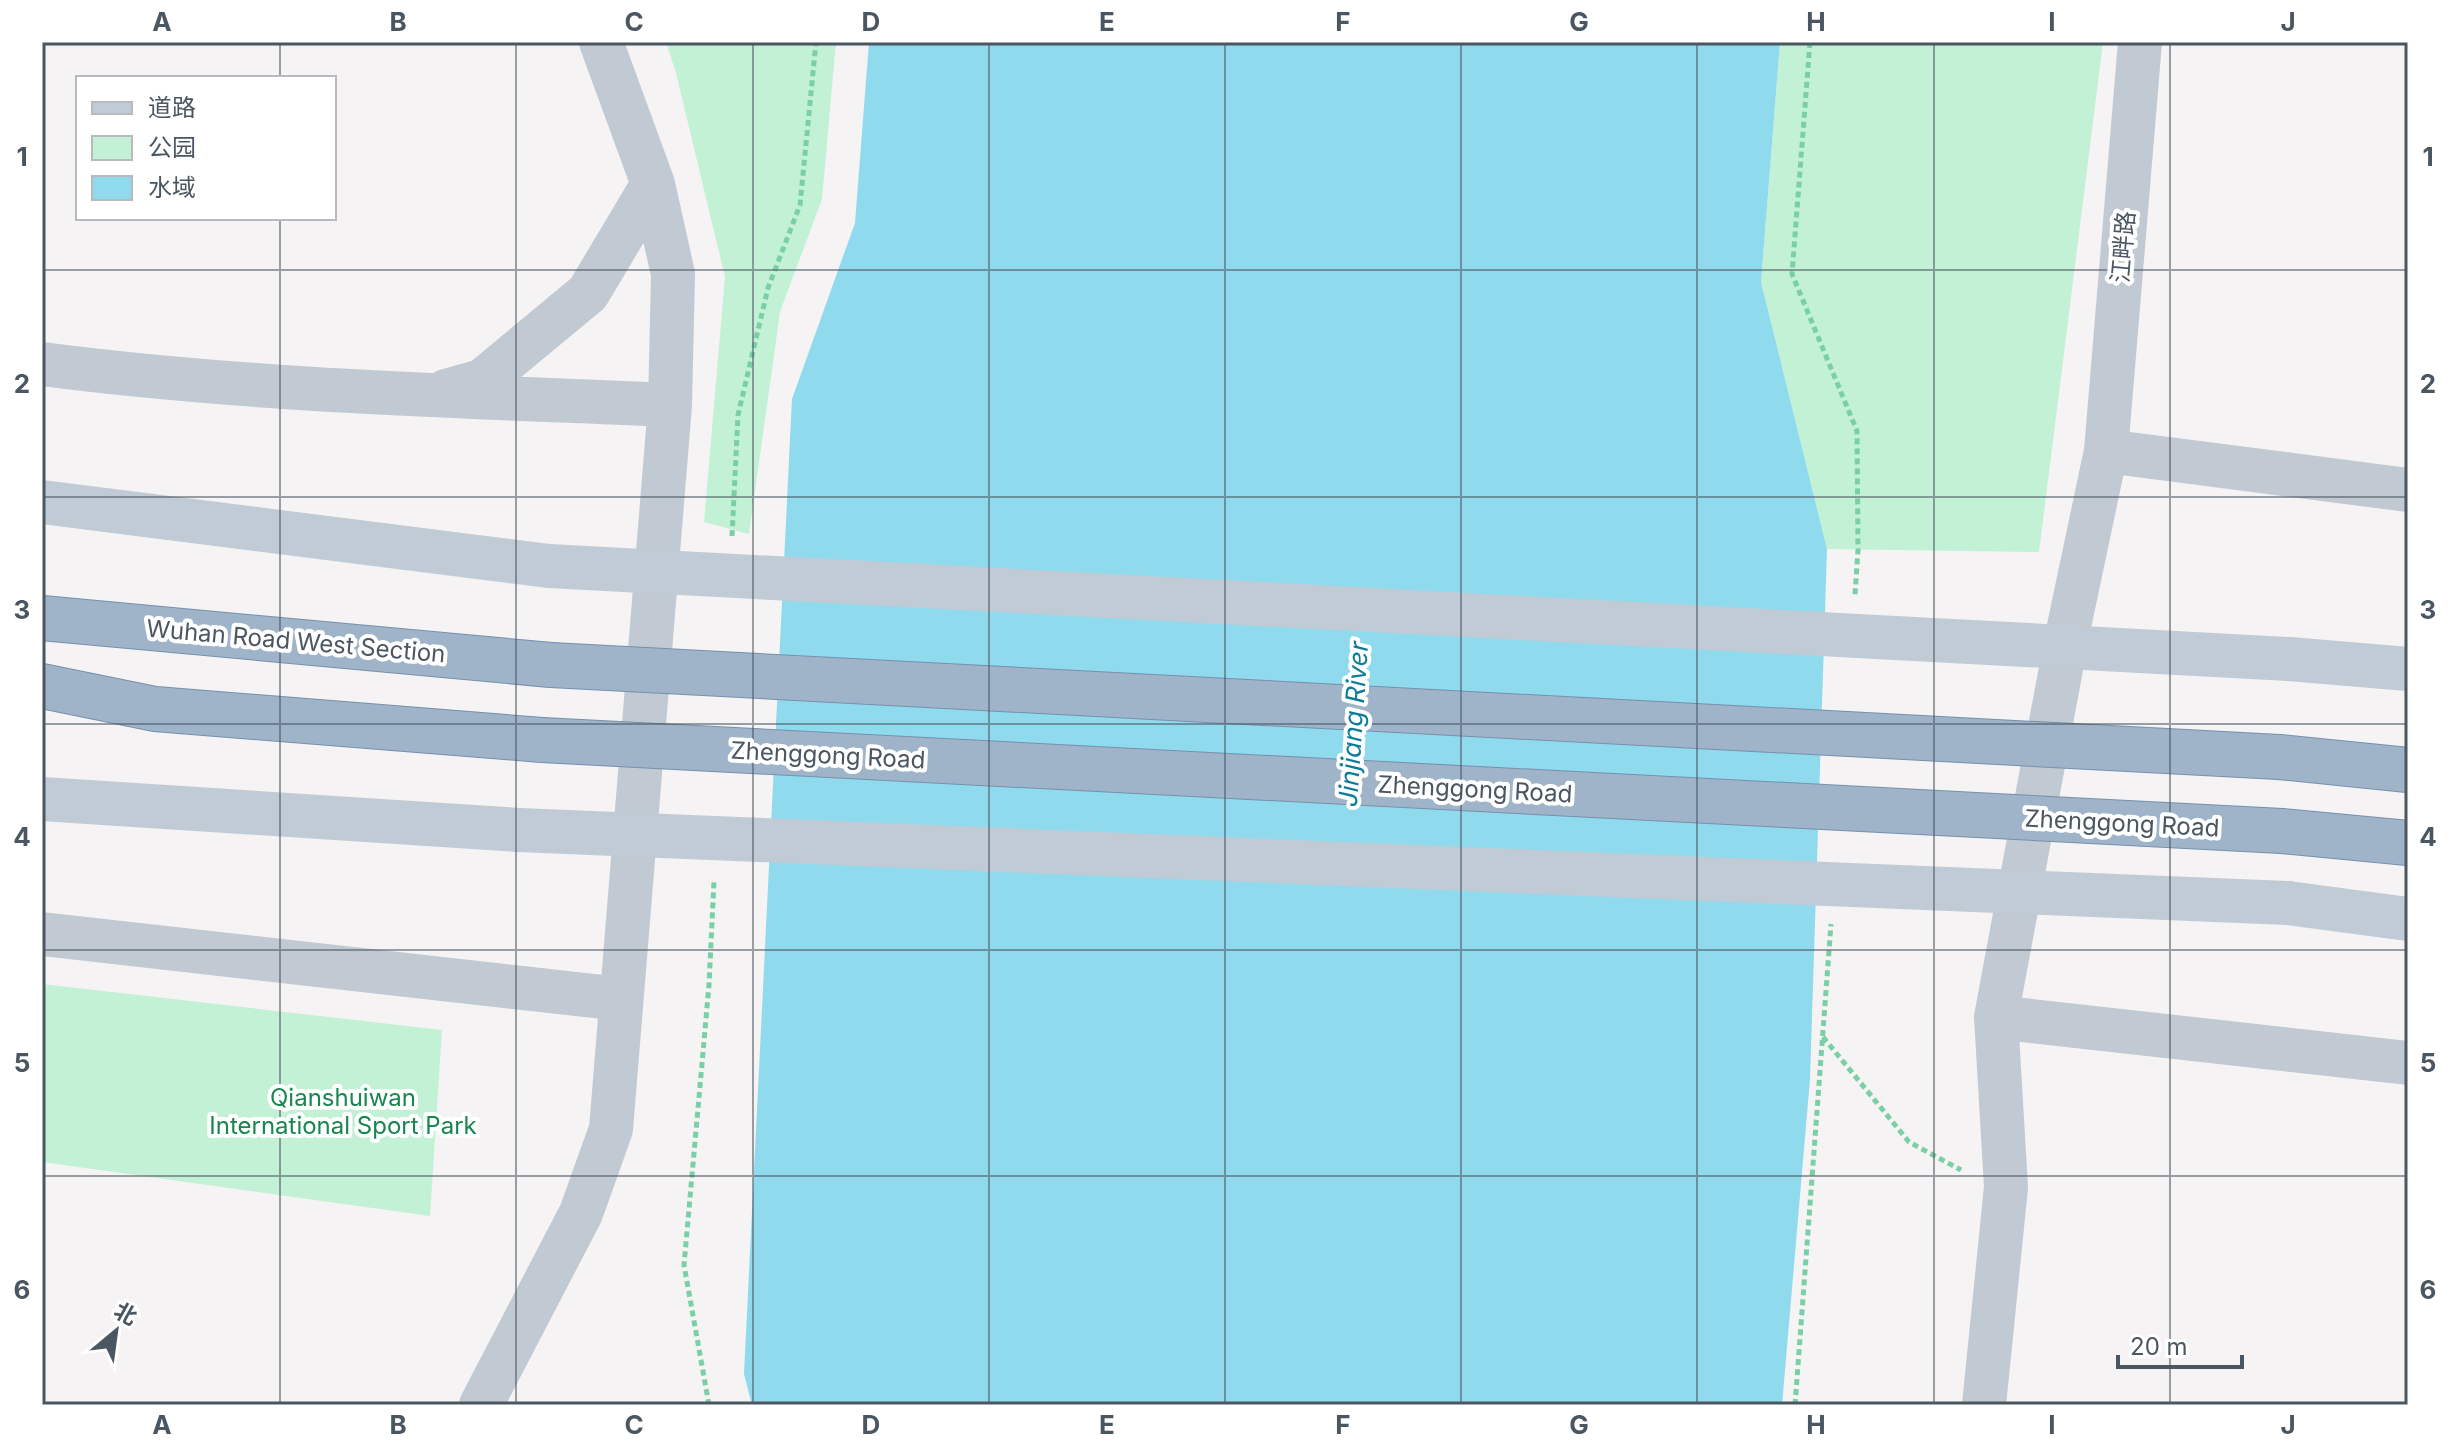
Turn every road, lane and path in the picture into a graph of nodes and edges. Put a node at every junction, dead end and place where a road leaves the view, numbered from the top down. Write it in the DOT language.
graph roads {
  1 [pos="601,42"];
  2 [pos="2140,42"];
  3 [pos="653,184"];
  4 [pos="42,364"];
  5 [pos="431,395"];
  6 [pos="670,405"];
  7 [pos="2106,451"];
  8 [pos="2408,490"];
  9 [pos="42,502"];
  10 [pos="42,618"];
  11 [pos="2408,669"];
  12 [pos="42,686"];
  13 [pos="2408,770"];
  14 [pos="42,799"];
  15 [pos="2408,843"];
  16 [pos="2408,919"];
  17 [pos="42,934"];
  18 [pos="621,999"];
  19 [pos="1996,1017"];
  20 [pos="1823,1037"];
  21 [pos="2408,1063"];
  22 [pos="2006,1187"];
  23 [pos="481,1405"];
  24 [pos="1984,1405"];
  1 -- 3 [label="street"];
  2 -- 7 [label="street, 江畔路"];
  3 -- 5 [label="street"];
  3 -- 6 [label="street"];
  4 -- 5 [label="street"];
  5 -- 6 [label="street"];
  6 -- 18 [label="street"];
  7 -- 8 [label="street"];
  7 -- 19 [label="street, 江畔路"];
  9 -- 11 [label="main road, bridge"];
  10 -- 13 [label="highway, Wuhan Road West Section, bridge"];
  12 -- 15 [label="highway, Zhenggong Road, bridge"];
  14 -- 16 [label="main road, bridge"];
  17 -- 18 [label="street"];
  18 -- 23 [label="street"];
  19 -- 21 [label="street"];
  19 -- 22 [label="street, 江畔路"];
  20 -- 22 [label="path"];
  22 -- 24 [label="street, 江畔路"];
}
